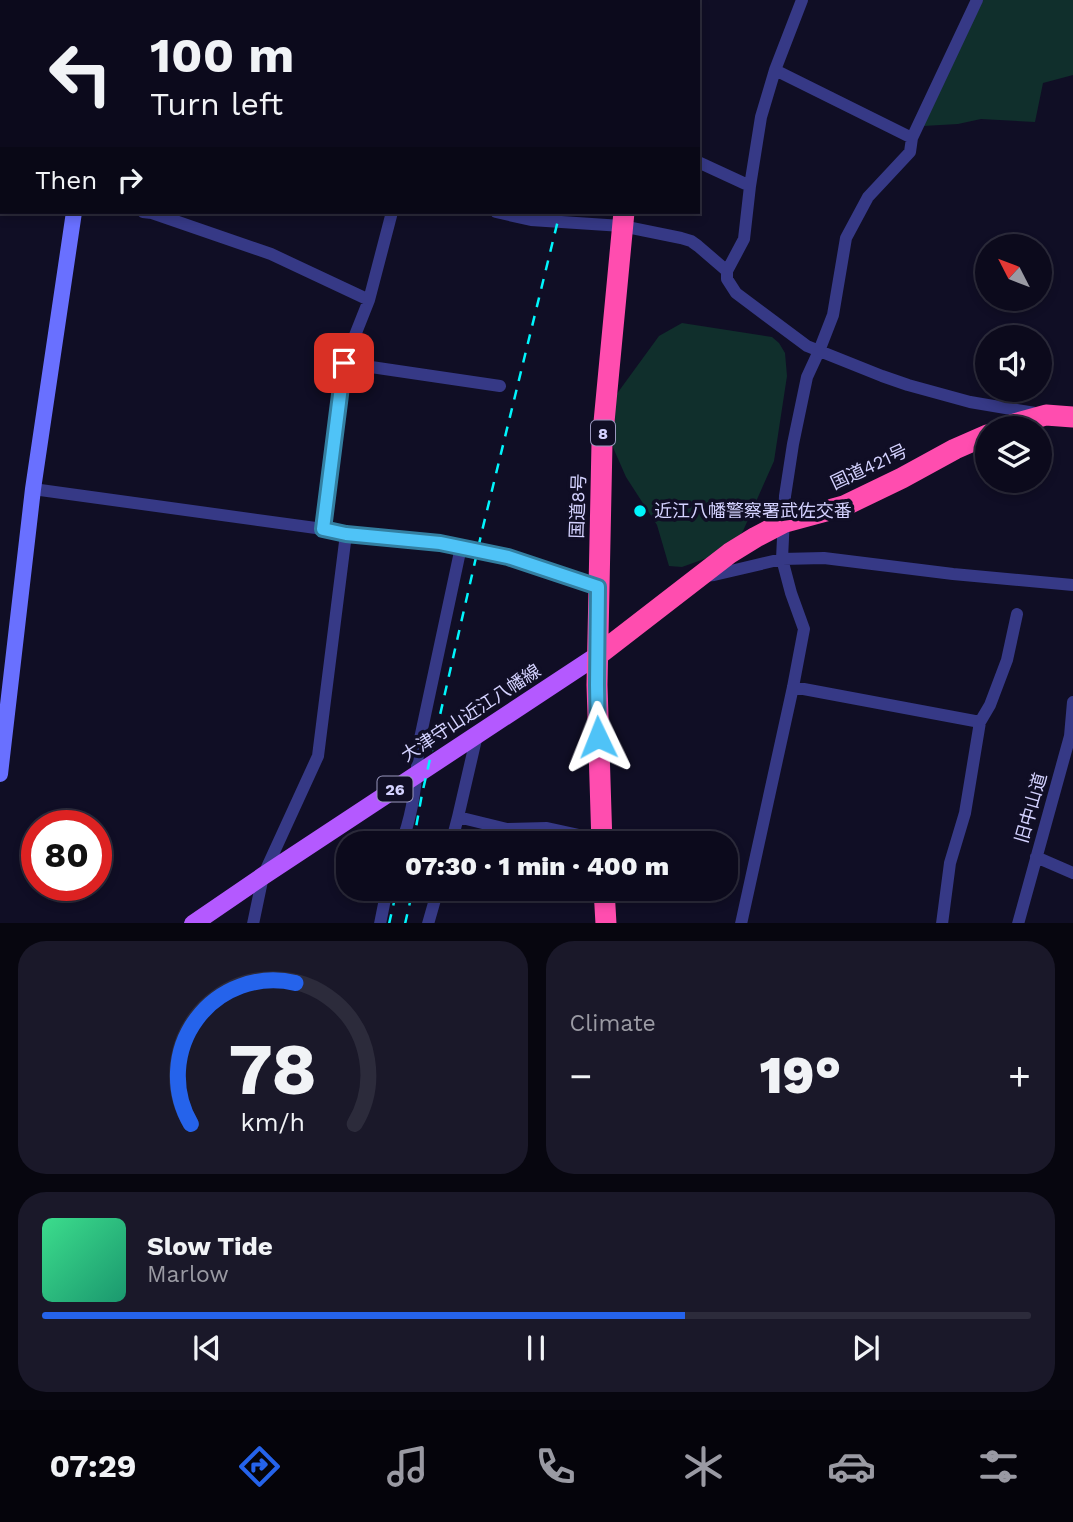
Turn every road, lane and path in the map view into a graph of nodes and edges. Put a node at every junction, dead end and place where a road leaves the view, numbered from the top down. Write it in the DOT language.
graph roads {
  1 [pos="802,0"];
  2 [pos="977,0"];
  3 [pos="775,70"];
  4 [pos="912,138"];
  5 [pos="700,163"];
  6 [pos="750,186"];
  7 [pos="74,214"];
  8 [pos="155,214"];
  9 [pos="391,214"];
  10 [pos="505,214"];
  11 [pos="623,219"];
  12 [pos="727,271"];
  13 [pos="369,300"];
  14 [pos="819,351"];
  15 [pos="344,363"];
  16 [pos="500,386"];
  17 [pos="1046,415"];
  18 [pos="1042,416"];
  19 [pos="1073,417"];
  20 [pos="975,440"];
  21 [pos="33,489"];
  22 [pos="785,522"];
  23 [pos="323,529"];
  24 [pos="346,534"];
  25 [pos="461,547"];
  26 [pos="782,559"];
  27 [pos="700,576"];
  28 [pos="1073,585"];
  29 [pos="598,587"];
  30 [pos="1017,614"];
  31 [pos="598,655"];
  32 [pos="793,687"];
  33 [pos="1073,702"];
  34 [pos="980,722"];
  35 [pos="477,735"];
  36 [pos="0,774"];
  37 [pos="417,774"];
  38 [pos="458,817"];
  39 [pos="406,831"];
  40 [pos="454,831"];
  41 [pos="559,831"];
  42 [pos="602,831"];
  43 [pos="1036,857"];
  44 [pos="1073,873"];
  45 [pos="262,876"];
  46 [pos="385,901"];
  47 [pos="434,901"];
  48 [pos="605,901"];
  49 [pos="193,923"];
  50 [pos="253,923"];
  51 [pos="380,923"];
  52 [pos="428,923"];
  53 [pos="606,923"];
  54 [pos="741,923"];
  55 [pos="942,923"];
  56 [pos="1018,923"];
  1 -- 3 [label="street"];
  2 -- 4 [label="street"];
  3 -- 4 [label="street"];
  3 -- 6 [label="street"];
  4 -- 14 [label="street"];
  5 -- 6 [label="street"];
  6 -- 12 [label="street"];
  7 -- 21 [label="street"];
  8 -- 13 [label="street"];
  9 -- 13 [label="street"];
  10 -- 11 [label="street"];
  11 -- 12 [label="street"];
  11 -- 29 [label="highway, 国道8号 / 8"];
  12 -- 14 [label="street"];
  13 -- 15 [label="street"];
  14 -- 17 [label="street"];
  14 -- 22 [label="street"];
  15 -- 16 [label="street"];
  15 -- 23 [label="street"];
  17 -- 18 [label="highway"];
  17 -- 19 [label="highway"];
  20 -- 22 [label="highway, 国道421号"];
  21 -- 23 [label="street"];
  21 -- 36 [label="street"];
  22 -- 26 [label="street"];
  22 -- 27 [label="highway, 国道421号"];
  23 -- 24 [label="street"];
  24 -- 25 [label="street"];
  24 -- 45 [label="street"];
  25 -- 29 [label="street"];
  25 -- 37 [label="street"];
  26 -- 27 [label="street"];
  26 -- 28 [label="street"];
  26 -- 32 [label="street"];
  27 -- 31 [label="highway, 国道421号"];
  29 -- 31 [label="highway, 国道8号 / 8"];
  30 -- 34 [label="street"];
  31 -- 35 [label="main road, 大津守山近江八幡線 / 26"];
  31 -- 42 [label="highway, 国道8号 / 8"];
  32 -- 34 [label="street"];
  32 -- 54 [label="street"];
  33 -- 43 [label="street, 旧中山道"];
  34 -- 55 [label="street"];
  35 -- 37 [label="main road, 大津守山近江八幡線 / 26"];
  35 -- 38 [label="street"];
  37 -- 39 [label="street"];
  37 -- 45 [label="main road, 大津守山近江八幡線 / 26"];
  38 -- 40 [label="street"];
  38 -- 41 [label="street"];
  43 -- 44 [label="street"];
  43 -- 56 [label="street, 旧中山道"];
  45 -- 49 [label="main road, 大津守山近江八幡線 / 26"];
  45 -- 50 [label="street"];
  46 -- 51 [label="street"];
  47 -- 52 [label="street"];
  48 -- 53 [label="highway"];
}
